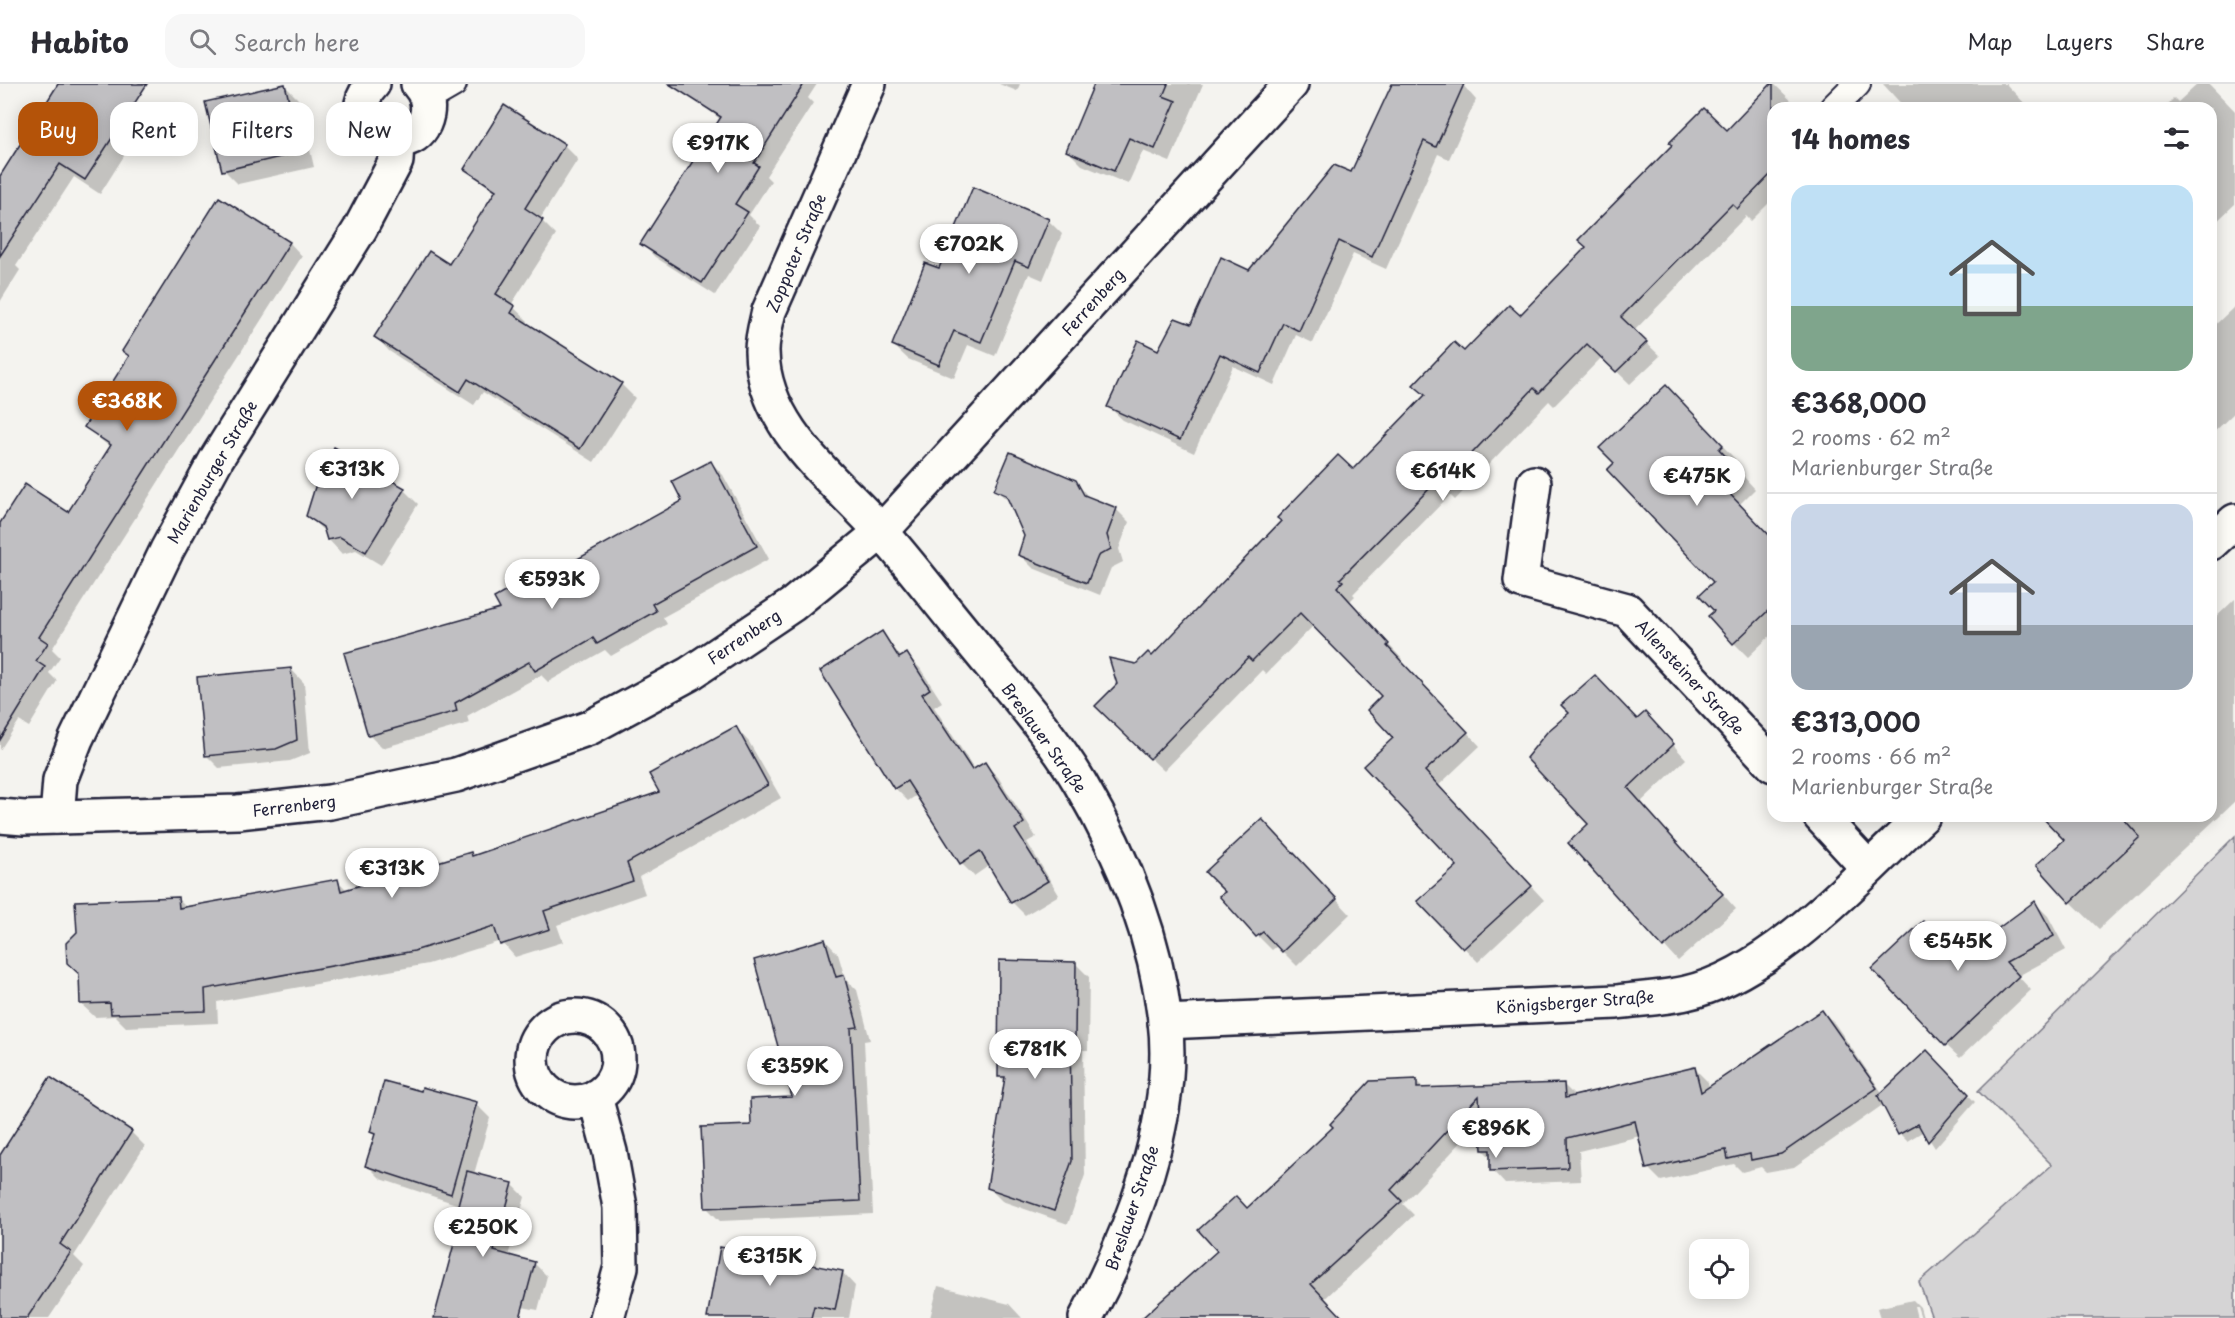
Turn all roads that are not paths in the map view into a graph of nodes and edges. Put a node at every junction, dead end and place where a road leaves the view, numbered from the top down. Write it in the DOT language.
graph roads {
  1 [pos="373,84"];
  2 [pos="869,84"];
  3 [pos="1291,84"];
  4 [pos="1857,84"];
  5 [pos="433,89"];
  6 [pos="364,102"];
  7 [pos="1839,102"];
  8 [pos="412,135"];
  9 [pos="396,156"];
  10 [pos="1534,483"];
  11 [pos="881,532"];
  12 [pos="1767,759"];
  13 [pos="0,816"];
  14 [pos="57,818"];
  15 [pos="1826,822"];
  16 [pos="1917,822"];
  17 [pos="1868,868"];
  18 [pos="1166,1022"];
  19 [pos="595,1097"];
  20 [pos="607,1318"];
  21 [pos="1086,1318"];
  1 -- 6 [label="street"];
  2 -- 11 [label="street, Zoppoter Straße"];
  3 -- 11 [label="street, Ferrenberg"];
  4 -- 7 [label="lane"];
  5 -- 8 [label="street"];
  9 -- 14 [label="street, Marienburger Straße"];
  10 -- 12 [label="street, Allensteiner Straße"];
  11 -- 14 [label="street, Ferrenberg"];
  11 -- 18 [label="street, Breslauer Straße"];
  13 -- 14 [label="street, Ferrenberg"];
  15 -- 17 [label="street"];
  16 -- 17 [label="street, Königsberger Straße"];
  17 -- 18 [label="street, Königsberger Straße"];
  18 -- 21 [label="street, Breslauer Straße"];
  19 -- 20 [label="street"];
}
